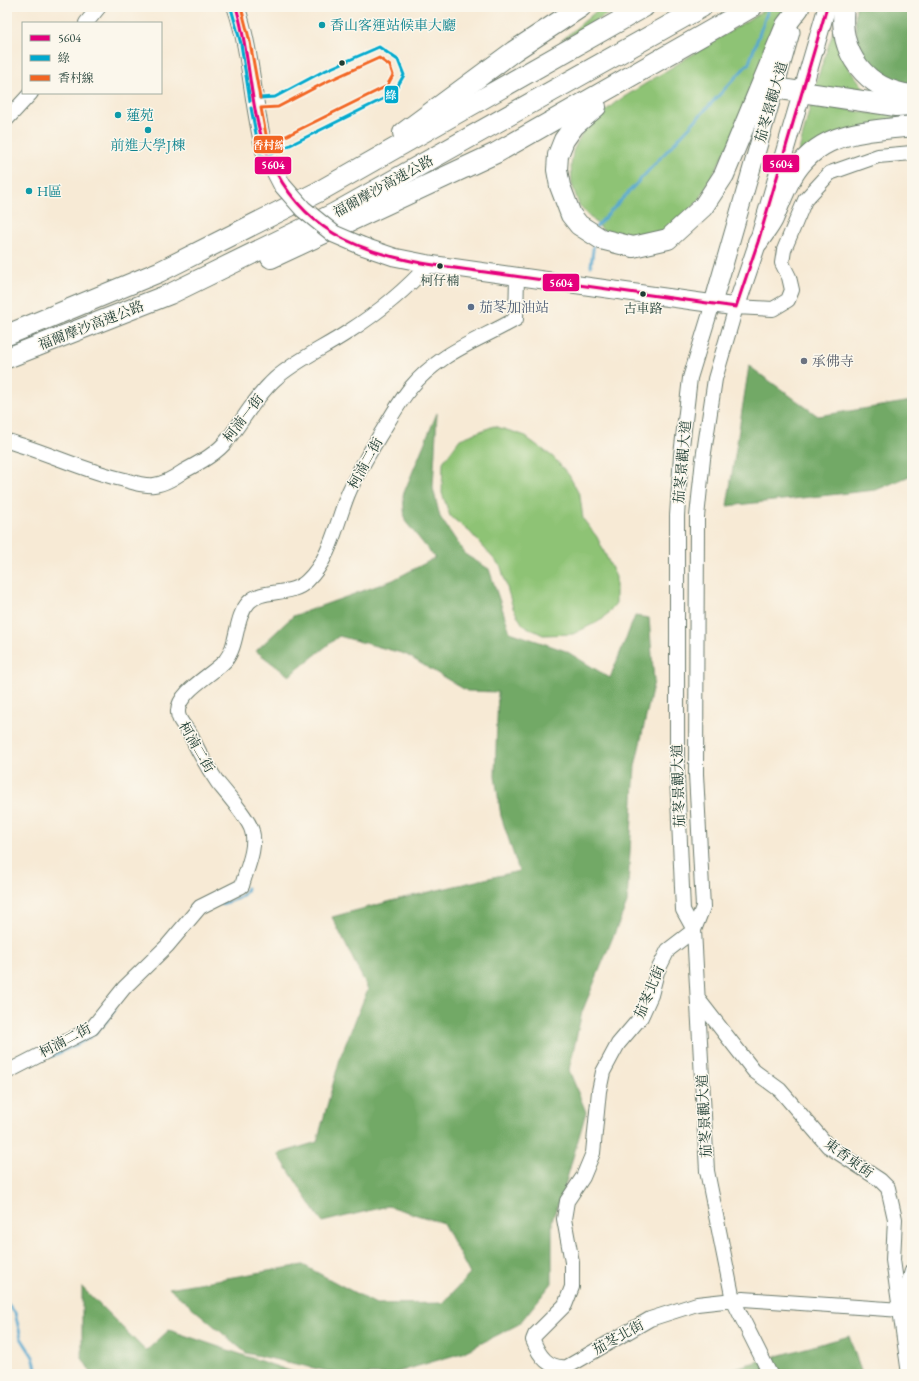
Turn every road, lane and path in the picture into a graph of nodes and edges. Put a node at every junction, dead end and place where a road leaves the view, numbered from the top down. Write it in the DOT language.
graph roads {
  1 [pos="99,7"];
  2 [pos="236,7"];
  3 [pos="580,7"];
  4 [pos="644,7"];
  5 [pos="702,7"];
  6 [pos="752,7"];
  7 [pos="827,7"];
  8 [pos="844,7"];
  9 [pos="799,8"];
  10 [pos="87,22"];
  11 [pos="637,74"];
  12 [pos="774,88"];
  13 [pos="801,93"];
  14 [pos="30,94"];
  15 [pos="912,95"];
  16 [pos="912,105"];
  17 [pos="7,119"];
  18 [pos="912,126"];
  19 [pos="912,153"];
  20 [pos="362,168"];
  21 [pos="758,242"];
  22 [pos="429,264"];
  23 [pos="518,276"];
  24 [pos="713,303"];
  25 [pos="736,307"];
  26 [pos="80,331"];
  27 [pos="7,335"];
  28 [pos="7,358"];
  29 [pos="7,441"];
  30 [pos="694,930"];
  31 [pos="698,999"];
  32 [pos="7,1072"];
  33 [pos="912,1271"];
  34 [pos="733,1300"];
  35 [pos="901,1310"];
  36 [pos="770,1374"];
  37 [pos="909,1374"];
  1 -- 10 [label="street"];
  2 -- 22 [label="main road, bridge"];
  3 -- 20 [label="highway"];
  4 -- 20 [label="highway, 福爾摩沙高速公路"];
  5 -- 26 [label="highway, 福爾摩沙高速公路"];
  6 -- 11 [label="highway"];
  7 -- 13 [label="main road, 茄苳景觀大道"];
  8 -- 15 [label="highway"];
  9 -- 11 [label="highway"];
  9 -- 12 [label="main road, 茄苳景觀大道"];
  11 -- 26 [label="highway"];
  12 -- 13 [label="highway"];
  12 -- 24 [label="main road, 茄苳景觀大道"];
  13 -- 16 [label="highway"];
  13 -- 21 [label="main road, 茄苳景觀大道"];
  14 -- 17 [label="street"];
  18 -- 21 [label="highway"];
  19 -- 25 [label="street"];
  20 -- 27 [label="highway, 福爾摩沙高速公路"];
  21 -- 25 [label="main road, 茄苳景觀大道"];
  22 -- 23 [label="main road"];
  22 -- 29 [label="street, 柯湳一街"];
  23 -- 24 [label="main road"];
  23 -- 32 [label="street, 柯湳二街"];
  24 -- 25 [label="main road"];
  24 -- 30 [label="street, 茄苳景觀大道"];
  25 -- 30 [label="street, 茄苳景觀大道"];
  26 -- 28 [label="highway, 福爾摩沙高速公路"];
  30 -- 31 [label="street, 茄苳景觀大道"];
  30 -- 34 [label="street, 茄苳北街"];
  31 -- 34 [label="street, 茄苳景觀大道"];
  31 -- 35 [label="street, 東香東街"];
  33 -- 35 [label="street"];
  34 -- 35 [label="street, 茄苳北街"];
  34 -- 36 [label="street, 茄苳景觀大道"];
  35 -- 37 [label="street"];
}
